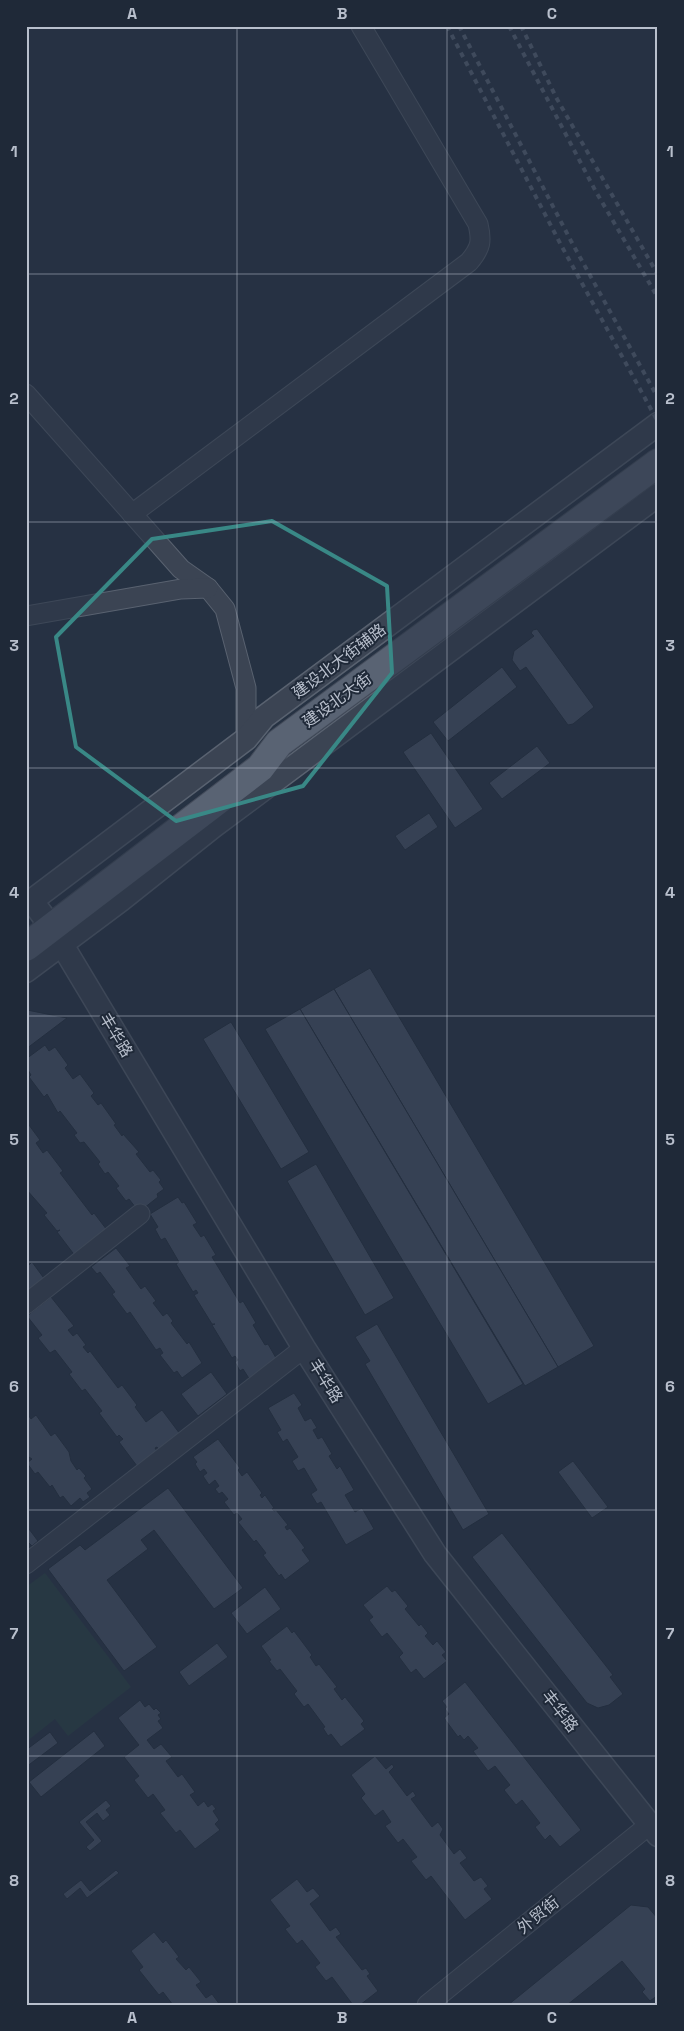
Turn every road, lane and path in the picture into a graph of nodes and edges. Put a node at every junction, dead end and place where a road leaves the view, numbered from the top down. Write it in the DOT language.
graph roads {
  1 [pos="361,26"];
  2 [pos="26,394"];
  3 [pos="658,424"];
  4 [pos="658,464"];
  5 [pos="658,496"];
  6 [pos="132,514"];
  7 [pos="208,588"];
  8 [pos="26,616"];
  9 [pos="246,739"];
  10 [pos="40,920"];
  11 [pos="26,947"];
  12 [pos="26,971"];
  13 [pos="140,1214"];
  14 [pos="26,1304"];
  15 [pos="304,1348"];
  16 [pos="26,1564"];
  17 [pos="654,1830"];
  18 [pos="427,2005"];
  1 -- 6 [label="street"];
  2 -- 6 [label="street"];
  3 -- 9 [label="street, 建设北大街辅路"];
  4 -- 10 [label="main road, 建设北大街"];
  5 -- 10 [label="street, 建设北大街辅路"];
  6 -- 7 [label="street"];
  7 -- 8 [label="street"];
  7 -- 9 [label="street"];
  9 -- 10 [label="street, 建设北大街辅路"];
  10 -- 11 [label="main road, 建设北大街"];
  10 -- 12 [label="street, 建设北大街辅路"];
  10 -- 15 [label="street, 丰华路"];
  13 -- 14 [label="street"];
  15 -- 16 [label="street"];
  15 -- 17 [label="street, 丰华路"];
  17 -- 18 [label="street, 外贸街"];
}
